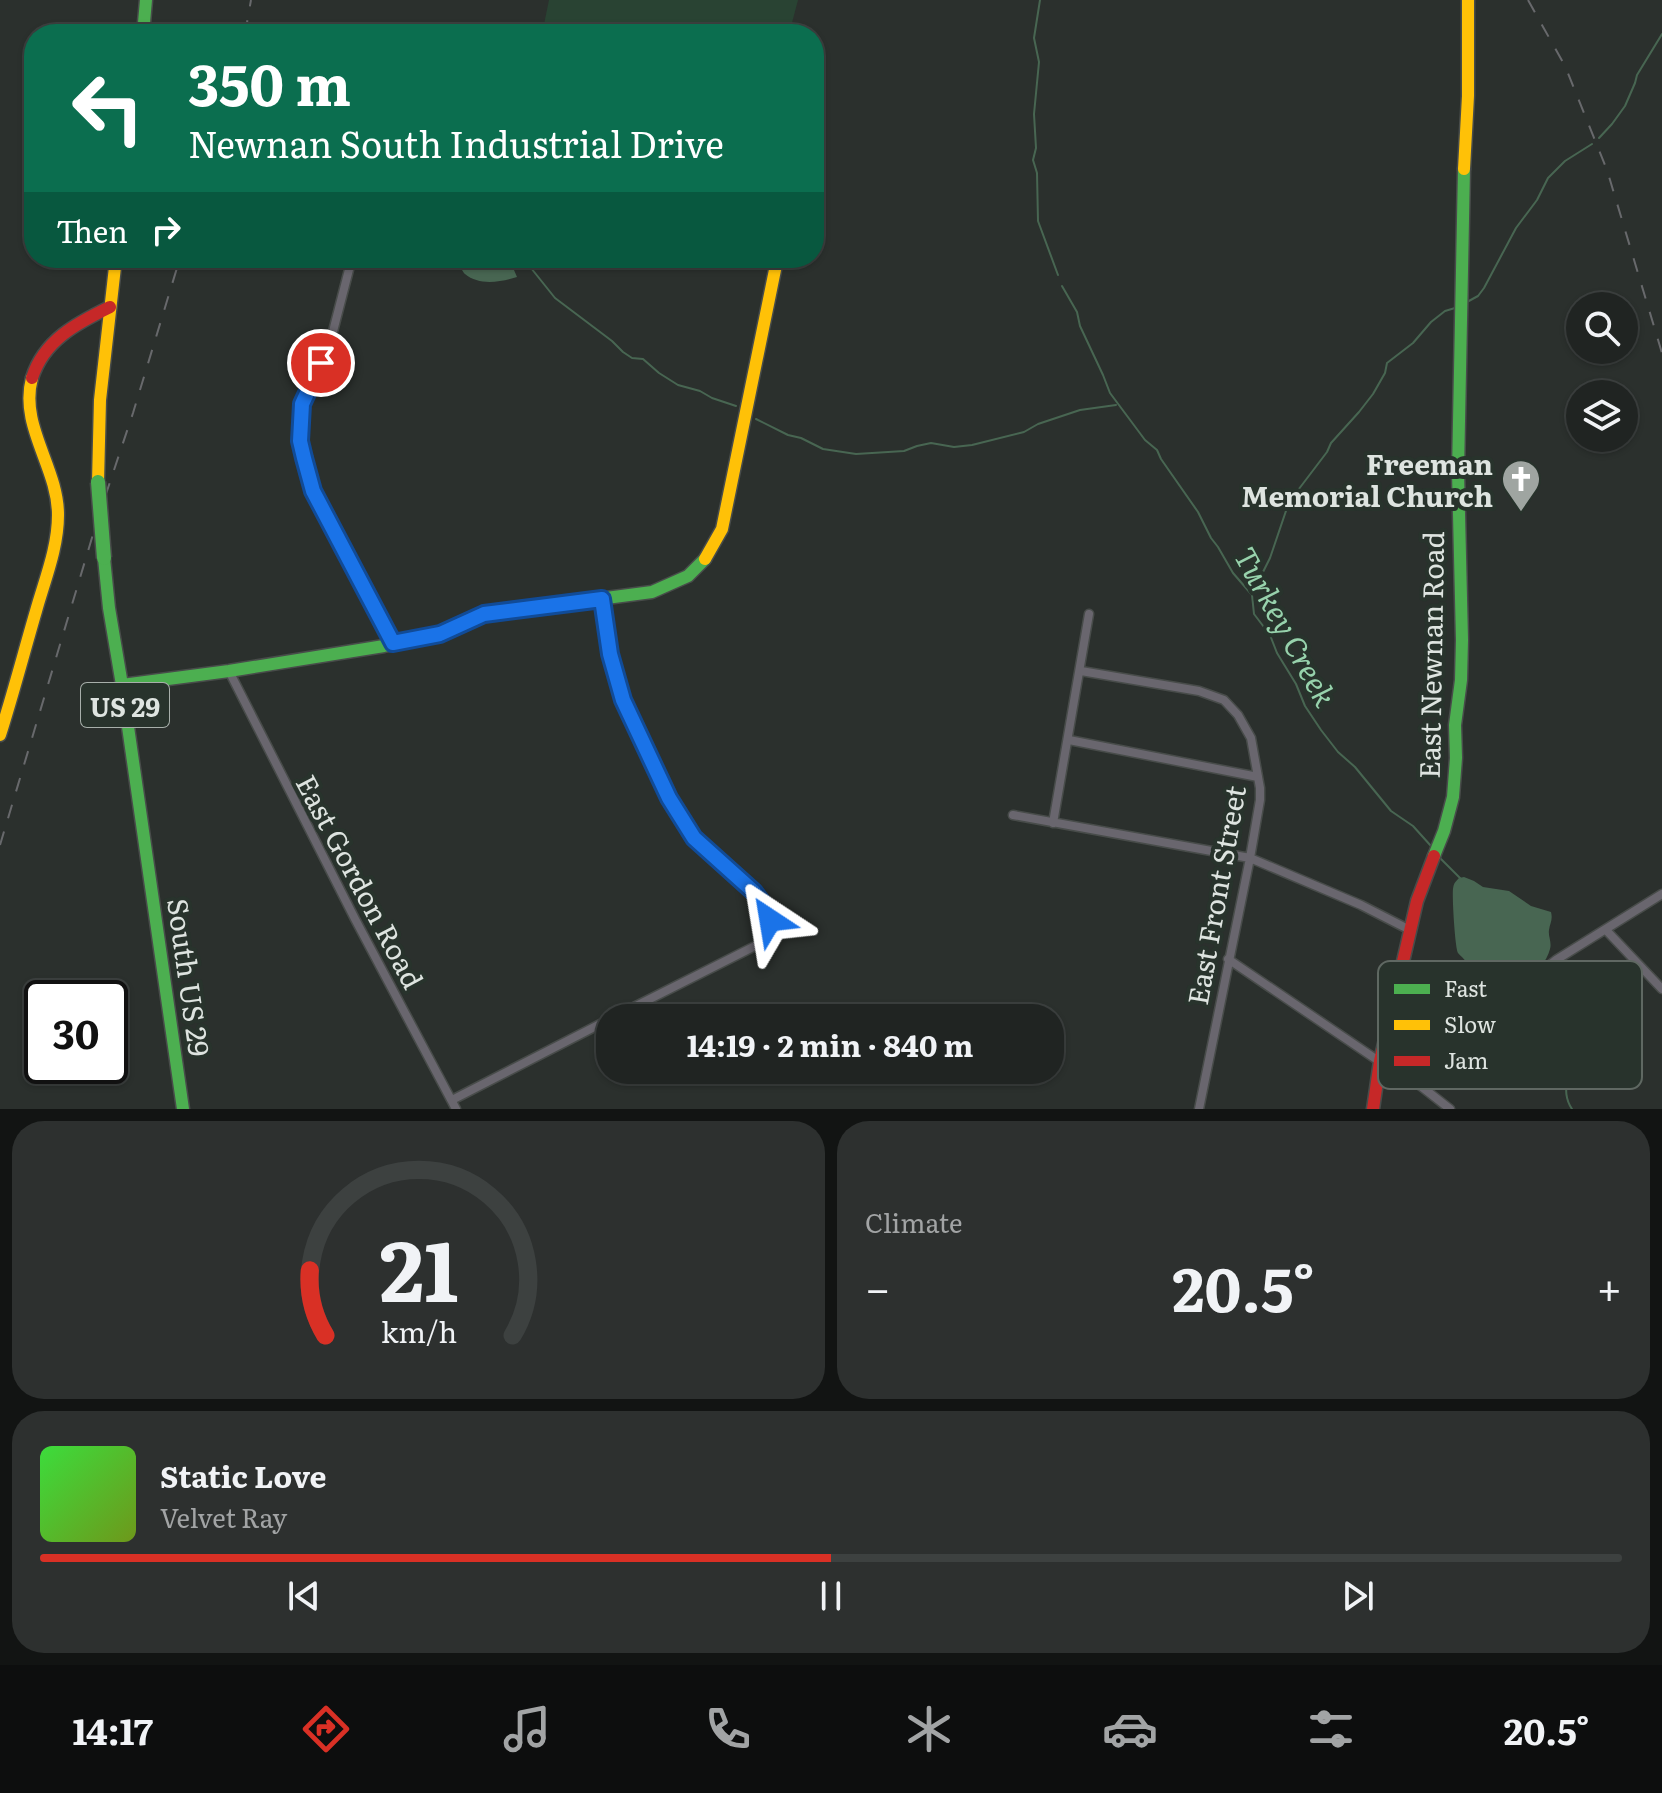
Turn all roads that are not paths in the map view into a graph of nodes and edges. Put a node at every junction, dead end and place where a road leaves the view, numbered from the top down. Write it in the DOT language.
graph roads {
  1 [pos="146,0"];
  2 [pos="1468,0"];
  3 [pos="144,24"];
  4 [pos="115,268"];
  5 [pos="349,268"];
  6 [pos="775,268"];
  7 [pos="110,307"];
  8 [pos="602,599"];
  9 [pos="1089,614"];
  10 [pos="393,643"];
  11 [pos="229,671"];
  12 [pos="1081,671"];
  13 [pos="122,685"];
  14 [pos="0,735"];
  15 [pos="1069,740"];
  16 [pos="1258,777"];
  17 [pos="1013,815"];
  18 [pos="1053,823"];
  19 [pos="1250,858"];
  20 [pos="1662,894"];
  21 [pos="1410,930"];
  22 [pos="1606,930"];
  23 [pos="1228,959"];
  24 [pos="1403,961"];
  25 [pos="1555,961"];
  26 [pos="1635,961"];
  27 [pos="1642,968"];
  28 [pos="1662,989"];
  29 [pos="639,1004"];
  30 [pos="596,1026"];
  31 [pos="1378,1060"];
  32 [pos="1378,1075"];
  33 [pos="1424,1089"];
  34 [pos="454,1105"];
  35 [pos="1200,1107"];
  36 [pos="183,1109"];
  37 [pos="1209,1109"];
  38 [pos="1373,1109"];
  39 [pos="1450,1109"];
  1 -- 3 [label="street"];
  2 -- 21 [label="street, East Newnan Road"];
  4 -- 7 [label="street, US 29"];
  5 -- 10 [label="street"];
  6 -- 8 [label="street"];
  7 -- 13 [label="street, US 29, bridge"];
  7 -- 14 [label="street"];
  8 -- 10 [label="street"];
  8 -- 29 [label="street"];
  9 -- 12 [label="street"];
  10 -- 11 [label="street"];
  11 -- 13 [label="street"];
  11 -- 34 [label="street, East Gordon Road"];
  12 -- 15 [label="street"];
  12 -- 16 [label="street, East Front Street"];
  13 -- 36 [label="street, South US 29 / US 29"];
  15 -- 16 [label="street"];
  15 -- 18 [label="street"];
  16 -- 19 [label="street, East Front Street"];
  17 -- 18 [label="street"];
  18 -- 19 [label="street"];
  19 -- 21 [label="street"];
  19 -- 23 [label="street, East Front Street"];
  20 -- 22 [label="street"];
  21 -- 24 [label="street, East Newnan Road"];
  22 -- 25 [label="street"];
  22 -- 26 [label="street"];
  23 -- 31 [label="street"];
  23 -- 35 [label="street, East Front Street"];
  27 -- 28 [label="street"];
  30 -- 34 [label="street"];
  32 -- 38 [label="street, East Newnan Road"];
  33 -- 39 [label="street"];
  35 -- 37 [label="street"];
}
